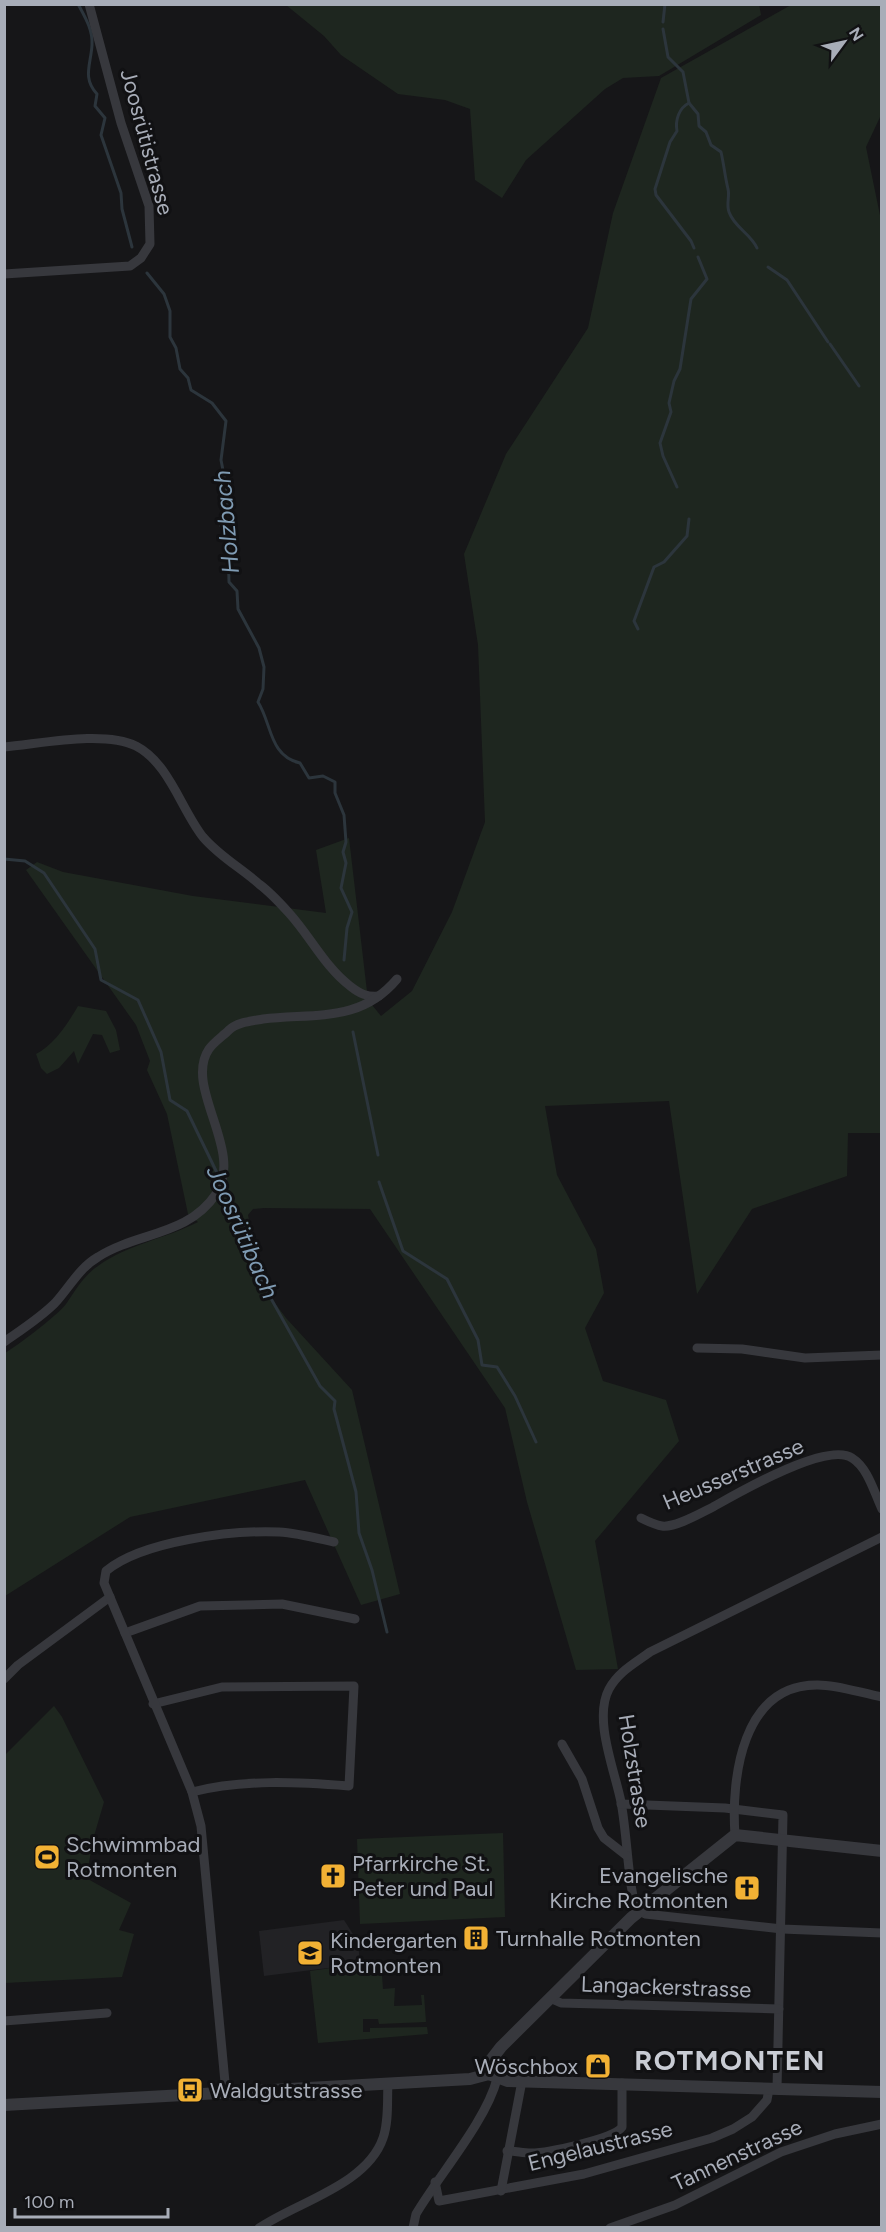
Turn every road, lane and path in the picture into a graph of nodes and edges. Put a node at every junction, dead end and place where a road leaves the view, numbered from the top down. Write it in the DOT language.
graph roads {
  1 [pos="88,4"];
  2 [pos="4,274"];
  3 [pos="4,747"];
  4 [pos="397,979"];
  5 [pos="381,996"];
  6 [pos="4,1342"];
  7 [pos="697,1348"];
  8 [pos="882,1355"];
  9 [pos="882,1509"];
  10 [pos="640,1518"];
  11 [pos="882,1537"];
  12 [pos="334,1542"];
  13 [pos="110,1597"];
  14 [pos="355,1620"];
  15 [pos="125,1633"];
  16 [pos="4,1679"];
  17 [pos="882,1697"];
  18 [pos="153,1704"];
  19 [pos="562,1744"];
  20 [pos="192,1792"];
  21 [pos="621,1804"];
  22 [pos="736,1810"];
  23 [pos="735,1835"];
  24 [pos="784,1841"];
  25 [pos="882,1851"];
  26 [pos="627,1856"];
  27 [pos="641,1910"];
  28 [pos="782,1929"];
  29 [pos="882,1933"];
  30 [pos="552,1999"];
  31 [pos="779,2009"];
  32 [pos="107,2013"];
  33 [pos="4,2021"];
  34 [pos="493,2077"];
  35 [pos="522,2081"];
  36 [pos="388,2083"];
  37 [pos="622,2083"];
  38 [pos="773,2089"];
  39 [pos="882,2092"];
  40 [pos="226,2093"];
  41 [pos="4,2105"];
  42 [pos="882,2124"];
  43 [pos="507,2151"];
  44 [pos="435,2182"];
  45 [pos="501,2191"];
  46 [pos="259,2228"];
  47 [pos="413,2228"];
  48 [pos="610,2228"];
  1 -- 2 [label="street, Joosrütistrasse"];
  3 -- 5 [label="street"];
  4 -- 5 [label="street"];
  5 -- 6 [label="street"];
  7 -- 8 [label="street"];
  9 -- 10 [label="street, Heusserstrasse"];
  11 -- 21 [label="street, Holzstrasse"];
  12 -- 13 [label="street"];
  13 -- 15 [label="street"];
  13 -- 16 [label="street"];
  14 -- 15 [label="street"];
  15 -- 18 [label="street"];
  17 -- 22 [label="street"];
  18 -- 20 [label="street"];
  18 -- 20 [label="street"];
  19 -- 26 [label="street"];
  20 -- 40 [label="street"];
  21 -- 22 [label="street"];
  21 -- 26 [label="street, Holzstrasse"];
  22 -- 23 [label="street"];
  22 -- 24 [label="street"];
  23 -- 24 [label="street"];
  23 -- 27 [label="street"];
  24 -- 25 [label="street"];
  24 -- 28 [label="street"];
  26 -- 27 [label="street, Holzstrasse"];
  27 -- 28 [label="street"];
  27 -- 30 [label="street"];
  28 -- 29 [label="street"];
  28 -- 31 [label="street"];
  30 -- 31 [label="street, Langackerstrasse"];
  30 -- 34 [label="street"];
  31 -- 38 [label="street"];
  32 -- 33 [label="street"];
  34 -- 35 [label="street"];
  34 -- 36 [label="street"];
  34 -- 44 [label="street"];
  35 -- 37 [label="street"];
  35 -- 43 [label="street"];
  36 -- 40 [label="street"];
  36 -- 46 [label="street"];
  37 -- 38 [label="street"];
  37 -- 43 [label="street"];
  38 -- 39 [label="street"];
  38 -- 45 [label="street, Engelaustrasse"];
  40 -- 41 [label="street"];
  42 -- 48 [label="street, Tannenstrasse"];
  43 -- 45 [label="street"];
  44 -- 45 [label="street, Engelaustrasse"];
  44 -- 47 [label="street"];
}
